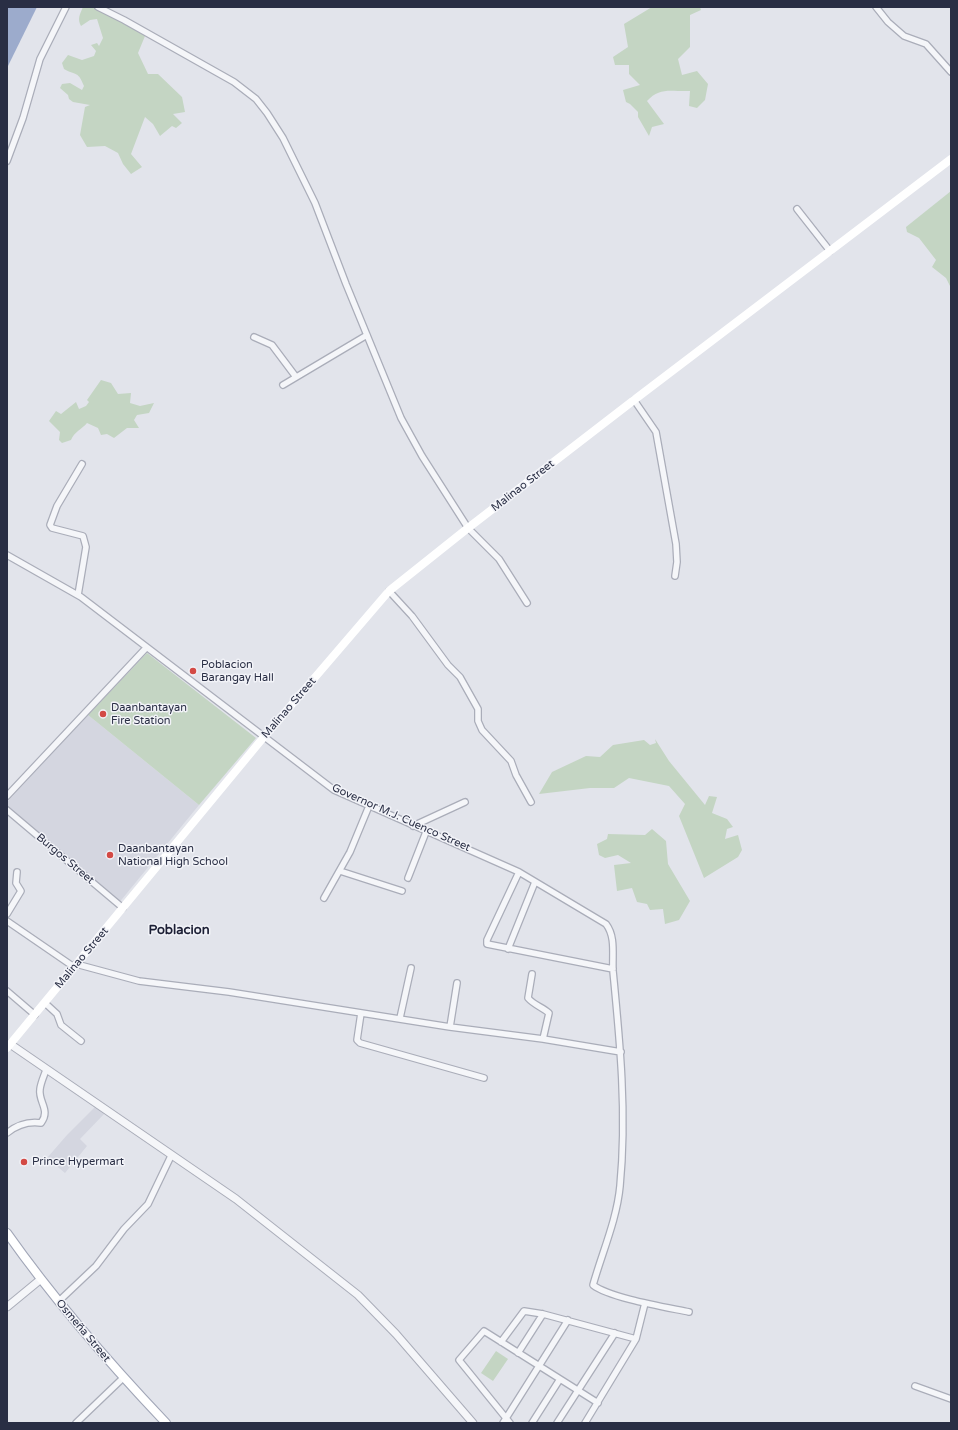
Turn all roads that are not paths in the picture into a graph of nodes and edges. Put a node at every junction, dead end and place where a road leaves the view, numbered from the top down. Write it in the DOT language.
graph roads {
  1 [pos="66,7"];
  2 [pos="98,7"];
  3 [pos="876,7"];
  4 [pos="951,72"];
  5 [pos="951,159"];
  6 [pos="7,161"];
  7 [pos="797,209"];
  8 [pos="830,251"];
  9 [pos="367,335"];
  10 [pos="254,337"];
  11 [pos="296,377"];
  12 [pos="283,385"];
  13 [pos="634,400"];
  14 [pos="82,464"];
  15 [pos="468,528"];
  16 [pos="7,555"];
  17 [pos="675,576"];
  18 [pos="390,591"];
  19 [pos="78,595"];
  20 [pos="527,603"];
  21 [pos="146,648"];
  22 [pos="263,738"];
  23 [pos="7,796"];
  24 [pos="465,802"];
  25 [pos="531,802"];
  26 [pos="369,806"];
  27 [pos="7,810"];
  28 [pos="413,826"];
  29 [pos="426,832"];
  30 [pos="340,871"];
  31 [pos="17,872"];
  32 [pos="519,872"];
  33 [pos="408,878"];
  34 [pos="535,882"];
  35 [pos="402,891"];
  36 [pos="324,898"];
  37 [pos="123,908"];
  38 [pos="7,914"];
  39 [pos="7,921"];
  40 [pos="508,949"];
  41 [pos="75,965"];
  42 [pos="411,968"];
  43 [pos="613,969"];
  44 [pos="532,974"];
  45 [pos="457,983"];
  46 [pos="7,991"];
  47 [pos="45,1003"];
  48 [pos="361,1013"];
  49 [pos="35,1015"];
  50 [pos="400,1018"];
  51 [pos="450,1027"];
  52 [pos="543,1039"];
  53 [pos="81,1041"];
  54 [pos="8,1045"];
  55 [pos="621,1052"];
  56 [pos="46,1070"];
  57 [pos="484,1078"];
  58 [pos="7,1133"];
  59 [pos="171,1156"];
  60 [pos="7,1233"];
  61 [pos="41,1279"];
  62 [pos="59,1301"];
  63 [pos="645,1303"];
  64 [pos="7,1307"];
  65 [pos="689,1312"];
  66 [pos="543,1314"];
  67 [pos="568,1320"];
  68 [pos="615,1333"];
  69 [pos="636,1339"];
  70 [pos="501,1342"];
  71 [pos="518,1353"];
  72 [pos="539,1366"];
  73 [pos="123,1378"];
  74 [pos="560,1379"];
  75 [pos="915,1386"];
  76 [pos="579,1390"];
  77 [pos="951,1399"];
  78 [pos="598,1403"];
  79 [pos="506,1422"];
  80 [pos="76,1423"];
  81 [pos="166,1423"];
  82 [pos="473,1423"];
  83 [pos="532,1423"];
  84 [pos="557,1423"];
  85 [pos="585,1423"];
  1 -- 6 [label="street"];
  2 -- 9 [label="street"];
  3 -- 4 [label="street"];
  5 -- 8 [label="main road, Malinao Street"];
  7 -- 8 [label="street"];
  8 -- 13 [label="main road, Malinao Street"];
  9 -- 11 [label="street"];
  9 -- 15 [label="street"];
  10 -- 11 [label="street"];
  11 -- 12 [label="street"];
  13 -- 15 [label="main road, Malinao Street"];
  13 -- 17 [label="street"];
  14 -- 19 [label="street"];
  15 -- 18 [label="main road, Malinao Street"];
  15 -- 20 [label="street"];
  16 -- 19 [label="street, Governor M.J. Cuenco Street"];
  18 -- 22 [label="main road, Malinao Street"];
  18 -- 25 [label="street"];
  19 -- 21 [label="street, Governor M.J. Cuenco Street"];
  21 -- 22 [label="street, Governor M.J. Cuenco Street"];
  21 -- 23 [label="street"];
  22 -- 26 [label="street, Governor M.J. Cuenco Street"];
  22 -- 37 [label="main road, Malinao Street"];
  24 -- 28 [label="street"];
  26 -- 28 [label="street, Governor M.J. Cuenco Street"];
  26 -- 30 [label="street"];
  27 -- 37 [label="street, Burgos Street"];
  28 -- 29 [label="street, Governor M.J. Cuenco Street"];
  29 -- 32 [label="street, Governor M.J. Cuenco Street"];
  29 -- 33 [label="street"];
  30 -- 35 [label="street"];
  30 -- 36 [label="street"];
  31 -- 38 [label="street"];
  32 -- 34 [label="street, Governor M.J. Cuenco Street"];
  32 -- 40 [label="street"];
  34 -- 40 [label="street"];
  34 -- 43 [label="street, Governor M.J. Cuenco Street"];
  37 -- 41 [label="main road, Malinao Street"];
  39 -- 41 [label="street"];
  40 -- 43 [label="street"];
  41 -- 47 [label="main road, Malinao Street"];
  41 -- 48 [label="street"];
  42 -- 50 [label="street"];
  43 -- 55 [label="street"];
  44 -- 52 [label="street"];
  45 -- 51 [label="street"];
  46 -- 49 [label="street"];
  47 -- 49 [label="main road, Malinao Street"];
  47 -- 53 [label="street"];
  48 -- 50 [label="street"];
  48 -- 57 [label="street"];
  49 -- 54 [label="main road, Malinao Street"];
  50 -- 51 [label="street"];
  51 -- 52 [label="street"];
  52 -- 55 [label="street"];
  54 -- 56 [label="street"];
  55 -- 63 [label="street"];
  56 -- 58 [label="street"];
  56 -- 59 [label="street"];
  59 -- 62 [label="street"];
  59 -- 82 [label="street"];
  60 -- 61 [label="main road, Osmeña Street"];
  61 -- 62 [label="main road, Osmeña Street"];
  61 -- 64 [label="street"];
  62 -- 73 [label="main road, Osmeña Street"];
  63 -- 65 [label="street"];
  63 -- 69 [label="street"];
  66 -- 67 [label="street"];
  66 -- 70 [label="street"];
  66 -- 71 [label="street"];
  67 -- 68 [label="street"];
  67 -- 72 [label="street"];
  68 -- 69 [label="street"];
  68 -- 76 [label="street"];
  69 -- 78 [label="street"];
  70 -- 71 [label="street"];
  70 -- 79 [label="street"];
  71 -- 72 [label="street"];
  72 -- 74 [label="street"];
  72 -- 79 [label="street"];
  73 -- 80 [label="street"];
  73 -- 81 [label="main road, Osmeña Street"];
  74 -- 76 [label="street"];
  74 -- 83 [label="street"];
  75 -- 77 [label="street"];
  76 -- 78 [label="street"];
  76 -- 84 [label="street"];
  78 -- 85 [label="street"];
}
